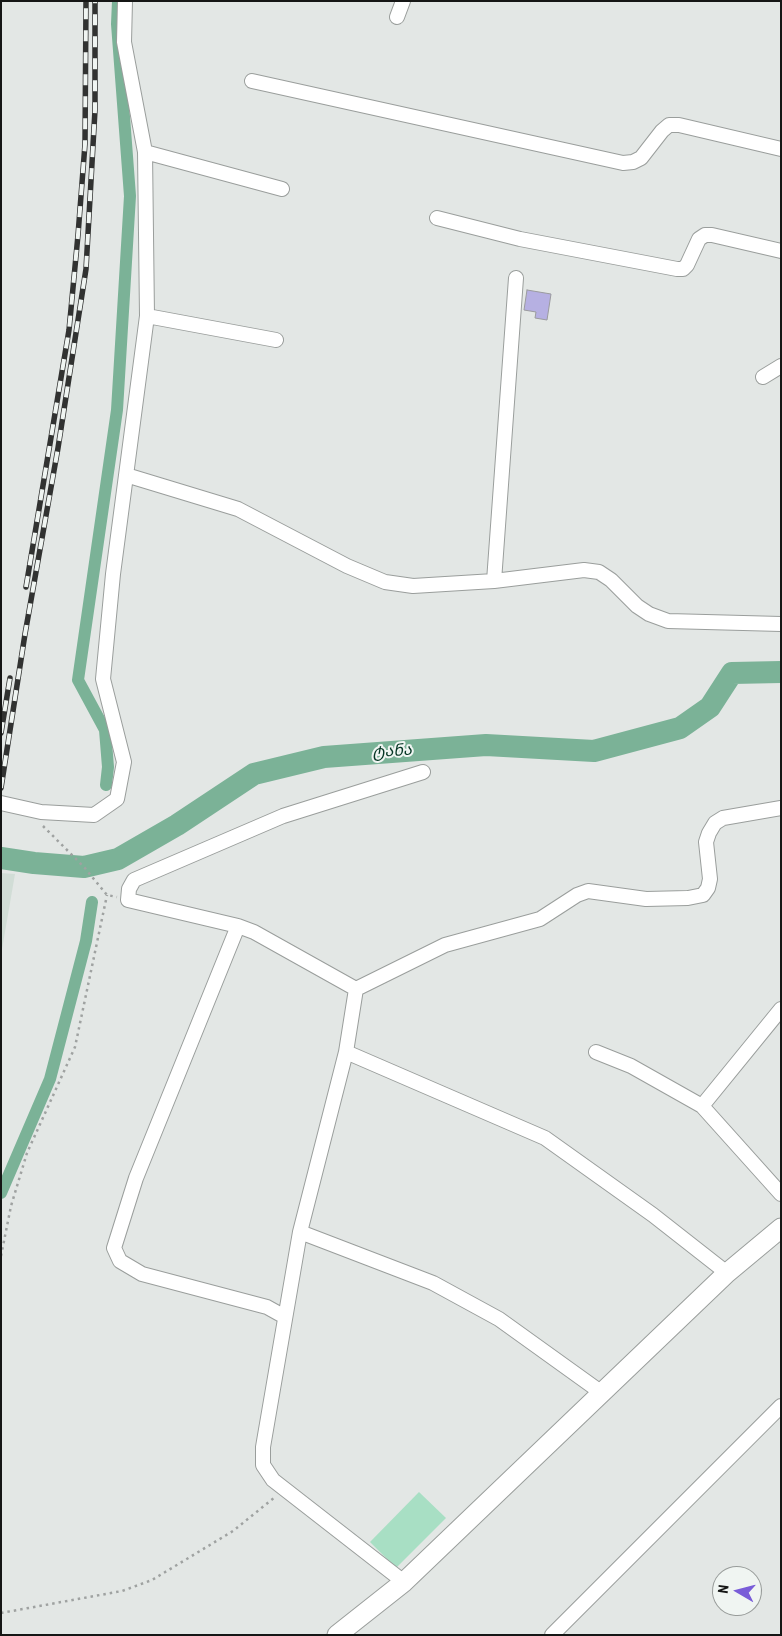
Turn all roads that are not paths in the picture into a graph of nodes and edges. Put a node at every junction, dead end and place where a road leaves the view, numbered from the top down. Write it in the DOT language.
graph roads {
  1 [pos="125,1"];
  2 [pos="403,1"];
  3 [pos="398,17"];
  4 [pos="252,81"];
  5 [pos="781,149"];
  6 [pos="145,152"];
  7 [pos="282,188"];
  8 [pos="437,218"];
  9 [pos="781,251"];
  10 [pos="516,278"];
  11 [pos="147,316"];
  12 [pos="276,340"];
  13 [pos="781,366"];
  14 [pos="763,376"];
  15 [pos="126,475"];
  16 [pos="494,581"];
  17 [pos="781,624"];
  18 [pos="422,772"];
  19 [pos="1,803"];
  20 [pos="781,808"];
  21 [pos="238,926"];
  22 [pos="356,989"];
  23 [pos="781,1009"];
  24 [pos="346,1052"];
  25 [pos="596,1052"];
  26 [pos="702,1106"];
  27 [pos="781,1194"];
  28 [pos="781,1228"];
  29 [pos="300,1232"];
  30 [pos="727,1273"];
  31 [pos="285,1318"];
  32 [pos="602,1393"];
  33 [pos="781,1406"];
  34 [pos="404,1582"];
  35 [pos="337,1635"];
  36 [pos="552,1635"];
  1 -- 6 [label="street"];
  2 -- 3 [label="street"];
  4 -- 5 [label="street"];
  6 -- 7 [label="street"];
  6 -- 11 [label="street"];
  8 -- 9 [label="street"];
  10 -- 16 [label="street"];
  11 -- 12 [label="street"];
  11 -- 15 [label="street"];
  13 -- 14 [label="street"];
  15 -- 16 [label="street"];
  15 -- 19 [label="street"];
  16 -- 17 [label="street"];
  18 -- 21 [label="street"];
  20 -- 22 [label="street"];
  21 -- 22 [label="street"];
  21 -- 31 [label="street"];
  22 -- 24 [label="street"];
  23 -- 26 [label="street"];
  24 -- 29 [label="street"];
  24 -- 30 [label="street"];
  25 -- 26 [label="street"];
  26 -- 27 [label="street"];
  28 -- 30 [label="main road"];
  29 -- 31 [label="street"];
  29 -- 32 [label="street"];
  30 -- 32 [label="main road"];
  31 -- 34 [label="street"];
  32 -- 34 [label="main road"];
  33 -- 36 [label="street"];
  34 -- 35 [label="main road"];
}
